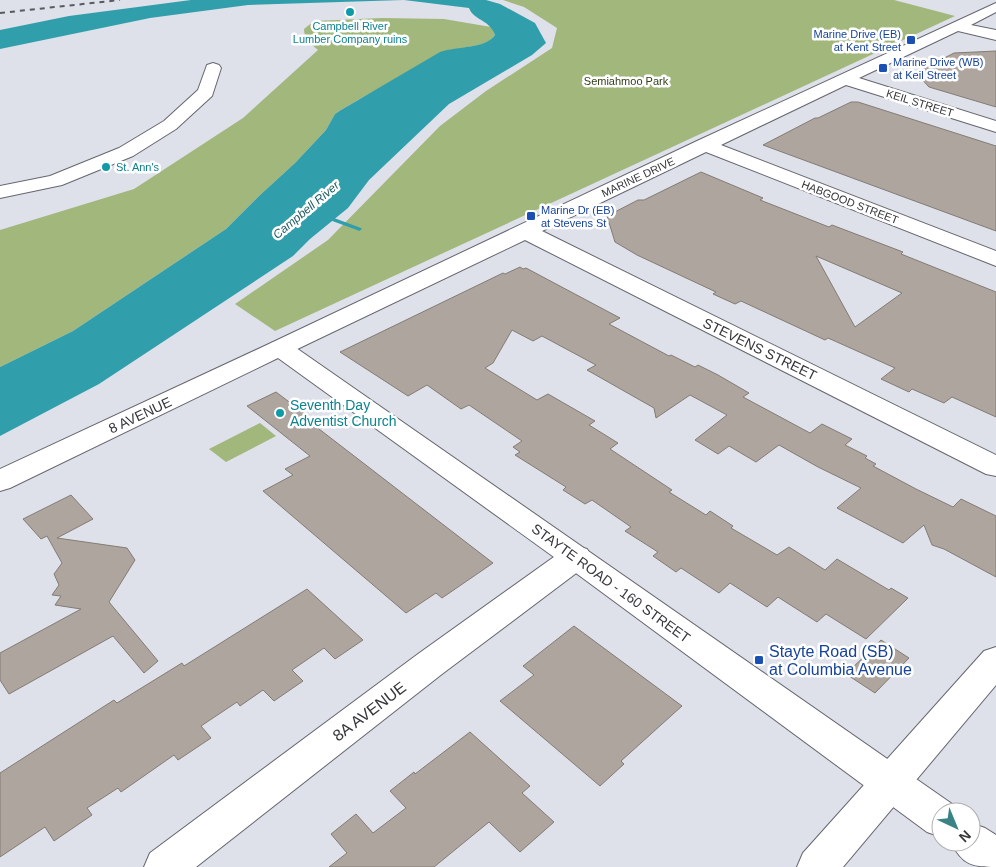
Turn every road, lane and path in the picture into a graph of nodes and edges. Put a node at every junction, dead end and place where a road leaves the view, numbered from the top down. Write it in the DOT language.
graph roads {
  1 [pos="996,7"];
  2 [pos="958,26"];
  3 [pos="996,36"];
  4 [pos="213,68"];
  5 [pos="845,79"];
  6 [pos="996,126"];
  7 [pos="704,146"];
  8 [pos="0,192"];
  9 [pos="524,231"];
  10 [pos="996,259"];
  11 [pos="280,348"];
  12 [pos="996,466"];
  13 [pos="0,481"];
  14 [pos="576,557"];
  15 [pos="996,662"];
  16 [pos="890,783"];
  17 [pos="931,812"];
  18 [pos="981,848"];
  19 [pos="996,858"];
  20 [pos="164,867"];
  21 [pos="817,867"];
  1 -- 2 [label="street, MARINE DRIVE"];
  2 -- 3 [label="street"];
  2 -- 5 [label="street, MARINE DRIVE"];
  4 -- 8 [label="street"];
  5 -- 6 [label="street, KEIL STREET"];
  5 -- 7 [label="street, MARINE DRIVE"];
  7 -- 9 [label="street, MARINE DRIVE"];
  7 -- 10 [label="street, HABGOOD STREET"];
  9 -- 11 [label="street, MARINE DRIVE"];
  9 -- 12 [label="street, STEVENS STREET"];
  11 -- 13 [label="street, 8 AVENUE"];
  11 -- 14 [label="street, STAYTE ROAD - 160 STREET"];
  14 -- 16 [label="street, STAYTE ROAD - 160 STREET"];
  14 -- 20 [label="street, 8A AVENUE"];
  15 -- 16 [label="street"];
  16 -- 17 [label="street, STAYTE ROAD - 160 STREET"];
  16 -- 21 [label="street"];
  18 -- 19 [label="street"];
}
